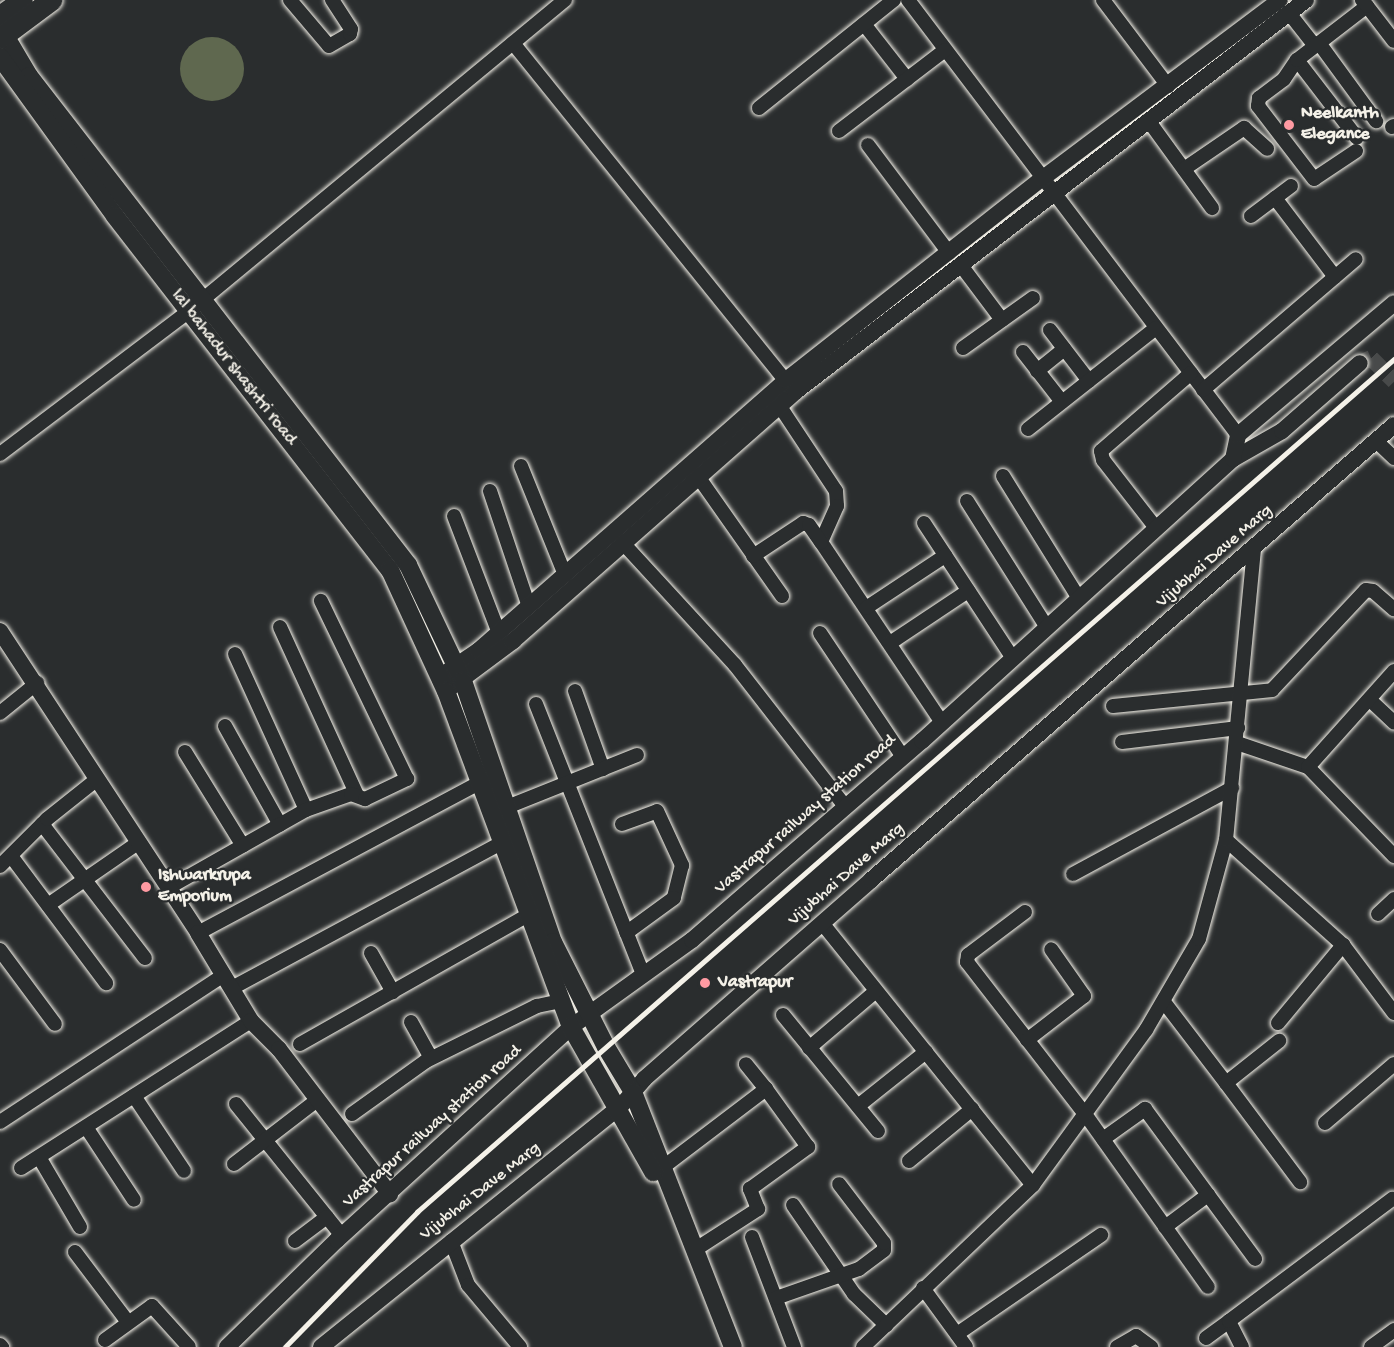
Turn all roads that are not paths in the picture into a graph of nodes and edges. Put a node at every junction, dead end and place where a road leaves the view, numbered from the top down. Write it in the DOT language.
graph roads {
  1 [pos="22,0"];
  2 [pos="51,0"];
  3 [pos="290,0"];
  4 [pos="332,0"];
  5 [pos="565,0"];
  6 [pos="894,0"];
  7 [pos="908,0"];
  8 [pos="1103,0"];
  9 [pos="1306,0"];
  10 [pos="1365,3"];
  11 [pos="1285,6"];
  12 [pos="864,24"];
  13 [pos="1,29"];
  14 [pos="1394,41"];
  15 [pos="513,43"];
  16 [pos="1317,44"];
  17 [pos="945,50"];
  18 [pos="0,57"];
  19 [pos="1297,60"];
  20 [pos="908,79"];
  21 [pos="1168,86"];
  22 [pos="759,108"];
  23 [pos="1148,120"];
  24 [pos="1376,121"];
  25 [pos="839,131"];
  26 [pos="868,145"];
  27 [pos="1267,150"];
  28 [pos="1184,170"];
  29 [pos="1048,185"];
  30 [pos="1291,186"];
  31 [pos="1275,198"];
  32 [pos="1212,208"];
  33 [pos="1251,216"];
  34 [pos="954,258"];
  35 [pos="1356,259"];
  36 [pos="1335,277"];
  37 [pos="1033,298"];
  38 [pos="1394,303"];
  39 [pos="195,306"];
  40 [pos="1002,320"];
  41 [pos="1156,328"];
  42 [pos="1050,330"];
  43 [pos="963,348"];
  44 [pos="1064,349"];
  45 [pos="1023,352"];
  46 [pos="1360,363"];
  47 [pos="1037,371"];
  48 [pos="1191,374"];
  49 [pos="1089,381"];
  50 [pos="790,386"];
  51 [pos="1203,390"];
  52 [pos="1062,402"];
  53 [pos="779,405"];
  54 [pos="1394,425"];
  55 [pos="1028,429"];
  56 [pos="1238,435"];
  57 [pos="1376,441"];
  58 [pos="0,454"];
  59 [pos="1394,458"];
  60 [pos="1233,459"];
  61 [pos="521,466"];
  62 [pos="697,475"];
  63 [pos="1003,476"];
  64 [pos="490,490"];
  65 [pos="967,501"];
  66 [pos="454,516"];
  67 [pos="924,523"];
  68 [pos="1156,528"];
  69 [pos="622,542"];
  70 [pos="821,542"];
  71 [pos="1254,549"];
  72 [pos="753,556"];
  73 [pos="945,556"];
  74 [pos="565,575"];
  75 [pos="968,591"];
  76 [pos="782,596"];
  77 [pos="1078,597"];
  78 [pos="321,602"];
  79 [pos="529,607"];
  80 [pos="866,608"];
  81 [pos="1394,609"];
  82 [pos="1046,626"];
  83 [pos="280,627"];
  84 [pos="0,630"];
  85 [pos="499,633"];
  86 [pos="820,633"];
  87 [pos="890,643"];
  88 [pos="235,654"];
  89 [pos="1012,657"];
  90 [pos="1394,671"];
  91 [pos="460,674"];
  92 [pos="37,683"];
  93 [pos="442,684"];
  94 [pos="1241,691"];
  95 [pos="575,692"];
  96 [pos="1370,700"];
  97 [pos="536,704"];
  98 [pos="1113,706"];
  99 [pos="0,713"];
  100 [pos="1394,722"];
  101 [pos="942,723"];
  102 [pos="225,726"];
  103 [pos="1238,728"];
  104 [pos="1122,742"];
  105 [pos="1237,743"];
  106 [pos="185,752"];
  107 [pos="637,755"];
  108 [pos="903,757"];
  109 [pos="1308,767"];
  110 [pos="603,769"];
  111 [pos="96,780"];
  112 [pos="479,783"];
  113 [pos="567,783"];
  114 [pos="1232,789"];
  115 [pos="357,795"];
  116 [pos="844,805"];
  117 [pos="507,807"];
  118 [pos="306,810"];
  119 [pos="42,824"];
  120 [pos="622,824"];
  121 [pos="280,825"];
  122 [pos="1226,840"];
  123 [pos="138,843"];
  124 [pos="501,843"];
  125 [pos="243,846"];
  126 [pos="11,855"];
  127 [pos="1394,856"];
  128 [pos="0,866"];
  129 [pos="1073,874"];
  130 [pos="84,879"];
  131 [pos="168,888"];
  132 [pos="1394,899"];
  133 [pos="48,905"];
  134 [pos="1025,912"];
  135 [pos="1378,914"];
  136 [pos="528,915"];
  137 [pos="822,923"];
  138 [pos="198,933"];
  139 [pos="626,933"];
  140 [pos="1343,945"];
  141 [pos="1051,949"];
  142 [pos="0,951"];
  143 [pos="371,953"];
  144 [pos="145,958"];
  145 [pos="643,974"];
  146 [pos="228,981"];
  147 [pos="106,983"];
  148 [pos="876,991"];
  149 [pos="393,992"];
  150 [pos="561,1001"];
  151 [pos="1164,1002"];
  152 [pos="589,1013"];
  153 [pos="1394,1013"];
  154 [pos="783,1016"];
  155 [pos="251,1021"];
  156 [pos="411,1022"];
  157 [pos="1278,1023"];
  158 [pos="55,1024"];
  159 [pos="571,1027"];
  160 [pos="1027,1040"];
  161 [pos="1279,1041"];
  162 [pos="300,1044"];
  163 [pos="809,1047"];
  164 [pos="926,1052"];
  165 [pos="431,1058"];
  166 [pos="746,1064"];
  167 [pos="1394,1064"];
  168 [pos="1226,1083"];
  169 [pos="766,1089"];
  170 [pos="633,1092"];
  171 [pos="134,1096"];
  172 [pos="317,1100"];
  173 [pos="236,1104"];
  174 [pos="858,1106"];
  175 [pos="620,1107"];
  176 [pos="972,1109"];
  177 [pos="352,1114"];
  178 [pos="1085,1114"];
  179 [pos="0,1122"];
  180 [pos="1325,1123"];
  181 [pos="86,1127"];
  182 [pos="878,1131"];
  183 [pos="1103,1139"];
  184 [pos="264,1140"];
  185 [pos="39,1157"];
  186 [pos="909,1161"];
  187 [pos="234,1164"];
  188 [pos="662,1167"];
  189 [pos="21,1168"];
  190 [pos="184,1171"];
  191 [pos="1300,1182"];
  192 [pos="839,1184"];
  193 [pos="1033,1185"];
  194 [pos="390,1194"];
  195 [pos="1208,1196"];
  196 [pos="1392,1199"];
  197 [pos="134,1200"];
  198 [pos="793,1205"];
  199 [pos="327,1217"];
  200 [pos="80,1227"];
  201 [pos="1165,1227"];
  202 [pos="1101,1235"];
  203 [pos="342,1236"];
  204 [pos="752,1238"];
  205 [pos="295,1241"];
  206 [pos="451,1241"];
  207 [pos="696,1249"];
  208 [pos="75,1252"];
  209 [pos="1255,1258"];
  210 [pos="840,1277"];
  211 [pos="1208,1287"];
  212 [pos="923,1288"];
  213 [pos="776,1298"];
  214 [pos="1229,1321"];
  215 [pos="128,1322"];
  216 [pos="886,1325"];
  217 [pos="1394,1330"];
  218 [pos="957,1334"];
  219 [pos="1206,1338"];
  220 [pos="105,1340"];
  221 [pos="189,1347"];
  222 [pos="227,1347"];
  223 [pos="321,1347"];
  224 [pos="520,1347"];
  225 [pos="723,1347"];
  226 [pos="733,1347"];
  227 [pos="794,1347"];
  228 [pos="863,1347"];
  229 [pos="966,1347"];
  230 [pos="1117,1347"];
  231 [pos="1151,1347"];
  232 [pos="1242,1347"];
  233 [pos="1371,1347"];
  1 -- 13 [label="main road"];
  2 -- 13 [label="main road"];
  3 -- 4 [label="street"];
  5 -- 15 [label="street"];
  6 -- 12 [label="street"];
  7 -- 17 [label="street"];
  8 -- 21 [label="street"];
  9 -- 11 [label="street"];
  10 -- 14 [label="street"];
  10 -- 16 [label="street"];
  11 -- 16 [label="street"];
  11 -- 21 [label="street"];
  11 -- 23 [label="street"];
  12 -- 20 [label="street"];
  12 -- 22 [label="street"];
  13 -- 39 [label="main road"];
  15 -- 39 [label="street"];
  15 -- 50 [label="street"];
  16 -- 19 [label="street"];
  16 -- 24 [label="street"];
  17 -- 20 [label="street"];
  17 -- 29 [label="street"];
  18 -- 39 [label="main road, lal bahadur shashtri road"];
  19 -- 19 [label="street"];
  20 -- 25 [label="street"];
  21 -- 29 [label="street"];
  23 -- 28 [label="street"];
  23 -- 29 [label="street"];
  26 -- 34 [label="street"];
  27 -- 28 [label="street"];
  28 -- 32 [label="street"];
  29 -- 34 [label="street"];
  29 -- 41 [label="street"];
  30 -- 31 [label="street"];
  31 -- 33 [label="street"];
  31 -- 36 [label="street"];
  34 -- 40 [label="street"];
  34 -- 50 [label="street"];
  35 -- 36 [label="street"];
  36 -- 51 [label="street"];
  37 -- 40 [label="street"];
  38 -- 56 [label="street"];
  39 -- 58 [label="street"];
  39 -- 91 [label="main road"];
  39 -- 93 [label="main road, lal bahadur shashtri road"];
  40 -- 43 [label="street"];
  41 -- 48 [label="street"];
  41 -- 49 [label="street"];
  42 -- 44 [label="street"];
  44 -- 47 [label="street"];
  44 -- 49 [label="street"];
  45 -- 47 [label="street"];
  46 -- 60 [label="street, Vastrapur railway station road"];
  47 -- 52 [label="street"];
  48 -- 51 [label="street"];
  48 -- 68 [label="street"];
  49 -- 52 [label="street"];
  50 -- 53 [label="street"];
  50 -- 74 [label="street"];
  51 -- 56 [label="street"];
  52 -- 55 [label="street"];
  53 -- 62 [label="street"];
  53 -- 70 [label="street"];
  54 -- 57 [label="street, Vijubhai Dave Marg"];
  56 -- 60 [label="street"];
  57 -- 59 [label="street"];
  57 -- 71 [label="street, Vijubhai Dave Marg"];
  60 -- 68 [label="street, Vastrapur railway station road"];
  61 -- 74 [label="street"];
  62 -- 69 [label="street"];
  62 -- 72 [label="street"];
  63 -- 77 [label="street"];
  64 -- 79 [label="street"];
  65 -- 82 [label="street"];
  66 -- 85 [label="street"];
  67 -- 73 [label="street"];
  68 -- 77 [label="street, Vastrapur railway station road"];
  69 -- 91 [label="street"];
  69 -- 116 [label="street"];
  70 -- 72 [label="street"];
  70 -- 80 [label="street"];
  71 -- 94 [label="street"];
  71 -- 137 [label="street, Vijubhai Dave Marg"];
  72 -- 76 [label="street"];
  73 -- 75 [label="street"];
  73 -- 80 [label="street"];
  74 -- 79 [label="street"];
  75 -- 87 [label="street"];
  75 -- 89 [label="street"];
  77 -- 82 [label="street, Vastrapur railway station road"];
  78 -- 115 [label="street"];
  79 -- 85 [label="street"];
  80 -- 87 [label="street"];
  81 -- 94 [label="street"];
  82 -- 89 [label="street, Vastrapur railway station road"];
  83 -- 115 [label="street"];
  84 -- 92 [label="street"];
  85 -- 91 [label="street"];
  86 -- 108 [label="street"];
  87 -- 101 [label="street"];
  88 -- 118 [label="street"];
  89 -- 101 [label="street, Vastrapur railway station road"];
  90 -- 96 [label="street"];
  91 -- 93 [label="street"];
  91 -- 117 [label="main road"];
  92 -- 99 [label="street"];
  92 -- 111 [label="street"];
  93 -- 112 [label="main road, lal bahadur shashtri road"];
  94 -- 98 [label="street"];
  94 -- 103 [label="street"];
  95 -- 110 [label="street"];
  96 -- 100 [label="street"];
  96 -- 109 [label="street"];
  97 -- 113 [label="street"];
  101 -- 108 [label="street, Vastrapur railway station road"];
  102 -- 121 [label="street"];
  103 -- 104 [label="street"];
  103 -- 105 [label="street"];
  105 -- 109 [label="street"];
  105 -- 114 [label="street"];
  106 -- 125 [label="street"];
  107 -- 110 [label="street"];
  108 -- 116 [label="street, Vastrapur railway station road"];
  109 -- 127 [label="street"];
  110 -- 113 [label="street"];
  111 -- 119 [label="street"];
  111 -- 123 [label="street"];
  112 -- 124 [label="main road, lal bahadur shashtri road"];
  112 -- 138 [label="street"];
  113 -- 117 [label="street"];
  113 -- 139 [label="street"];
  114 -- 122 [label="street"];
  114 -- 129 [label="street"];
  115 -- 118 [label="street"];
  116 -- 145 [label="street, Vastrapur railway station road"];
  117 -- 152 [label="main road"];
  118 -- 121 [label="street"];
  119 -- 126 [label="street"];
  119 -- 130 [label="street"];
  120 -- 139 [label="street"];
  121 -- 125 [label="street"];
  122 -- 140 [label="street"];
  122 -- 151 [label="street"];
  123 -- 130 [label="street"];
  123 -- 131 [label="street"];
  124 -- 136 [label="main road, lal bahadur shashtri road"];
  124 -- 146 [label="street"];
  125 -- 131 [label="street"];
  126 -- 128 [label="street"];
  126 -- 133 [label="street"];
  130 -- 133 [label="street"];
  130 -- 144 [label="street"];
  131 -- 138 [label="street"];
  132 -- 135 [label="street"];
  133 -- 147 [label="street"];
  134 -- 160 [label="street"];
  136 -- 149 [label="street"];
  136 -- 150 [label="main road, lal bahadur shashtri road"];
  137 -- 148 [label="street"];
  137 -- 170 [label="street, Vijubhai Dave Marg"];
  138 -- 146 [label="street"];
  139 -- 145 [label="street"];
  140 -- 153 [label="street"];
  140 -- 157 [label="street"];
  141 -- 160 [label="street"];
  142 -- 158 [label="street"];
  143 -- 149 [label="street"];
  145 -- 152 [label="street, Vastrapur railway station road"];
  146 -- 155 [label="street"];
  146 -- 179 [label="street"];
  148 -- 163 [label="street"];
  148 -- 164 [label="street"];
  149 -- 162 [label="street"];
  150 -- 159 [label="main road, lal bahadur shashtri road"];
  150 -- 165 [label="street"];
  151 -- 168 [label="street"];
  151 -- 178 [label="street"];
  152 -- 159 [label="street, Vastrapur railway station road"];
  152 -- 170 [label="main road"];
  154 -- 163 [label="street"];
  155 -- 171 [label="street"];
  155 -- 172 [label="street"];
  156 -- 165 [label="street"];
  159 -- 175 [label="main road, lal bahadur shashtri road"];
  159 -- 194 [label="street, Vastrapur railway station road"];
  160 -- 178 [label="street"];
  161 -- 168 [label="street"];
  163 -- 174 [label="street"];
  164 -- 174 [label="street"];
  164 -- 176 [label="street"];
  165 -- 177 [label="street"];
  166 -- 169 [label="street"];
  167 -- 180 [label="street"];
  168 -- 191 [label="street"];
  169 -- 188 [label="street"];
  169 -- 207 [label="street"];
  170 -- 175 [label="street, Vijubhai Dave Marg"];
  170 -- 188 [label="main road"];
  171 -- 181 [label="street"];
  171 -- 190 [label="street"];
  172 -- 184 [label="street"];
  172 -- 194 [label="street"];
  173 -- 184 [label="street"];
  174 -- 182 [label="street"];
  175 -- 206 [label="street, Vijubhai Dave Marg"];
  175 -- 225 [label="main road, lal bahadur shashtri road"];
  176 -- 186 [label="street"];
  176 -- 193 [label="street"];
  178 -- 183 [label="street"];
  178 -- 193 [label="street"];
  181 -- 185 [label="street"];
  181 -- 197 [label="street"];
  183 -- 195 [label="street"];
  183 -- 201 [label="street"];
  184 -- 187 [label="street"];
  184 -- 199 [label="street"];
  185 -- 189 [label="street"];
  185 -- 200 [label="street"];
  188 -- 207 [label="main road"];
  192 -- 210 [label="street"];
  193 -- 212 [label="street"];
  194 -- 203 [label="street, Vastrapur railway station road"];
  195 -- 201 [label="street"];
  195 -- 209 [label="street"];
  196 -- 214 [label="street"];
  198 -- 210 [label="street"];
  199 -- 203 [label="street"];
  199 -- 205 [label="street"];
  201 -- 211 [label="street"];
  202 -- 218 [label="street"];
  203 -- 222 [label="street, Vastrapur railway station road"];
  204 -- 213 [label="street"];
  206 -- 223 [label="street, Vijubhai Dave Marg"];
  206 -- 224 [label="street"];
  207 -- 226 [label="main road"];
  208 -- 215 [label="street"];
  210 -- 213 [label="street"];
  210 -- 216 [label="street"];
  212 -- 216 [label="street"];
  212 -- 218 [label="street"];
  213 -- 227 [label="street"];
  214 -- 219 [label="street"];
  214 -- 232 [label="street"];
  215 -- 220 [label="street"];
  215 -- 221 [label="street"];
  216 -- 228 [label="street"];
  217 -- 233 [label="street"];
  218 -- 229 [label="street"];
  230 -- 231 [label="street"];
}
